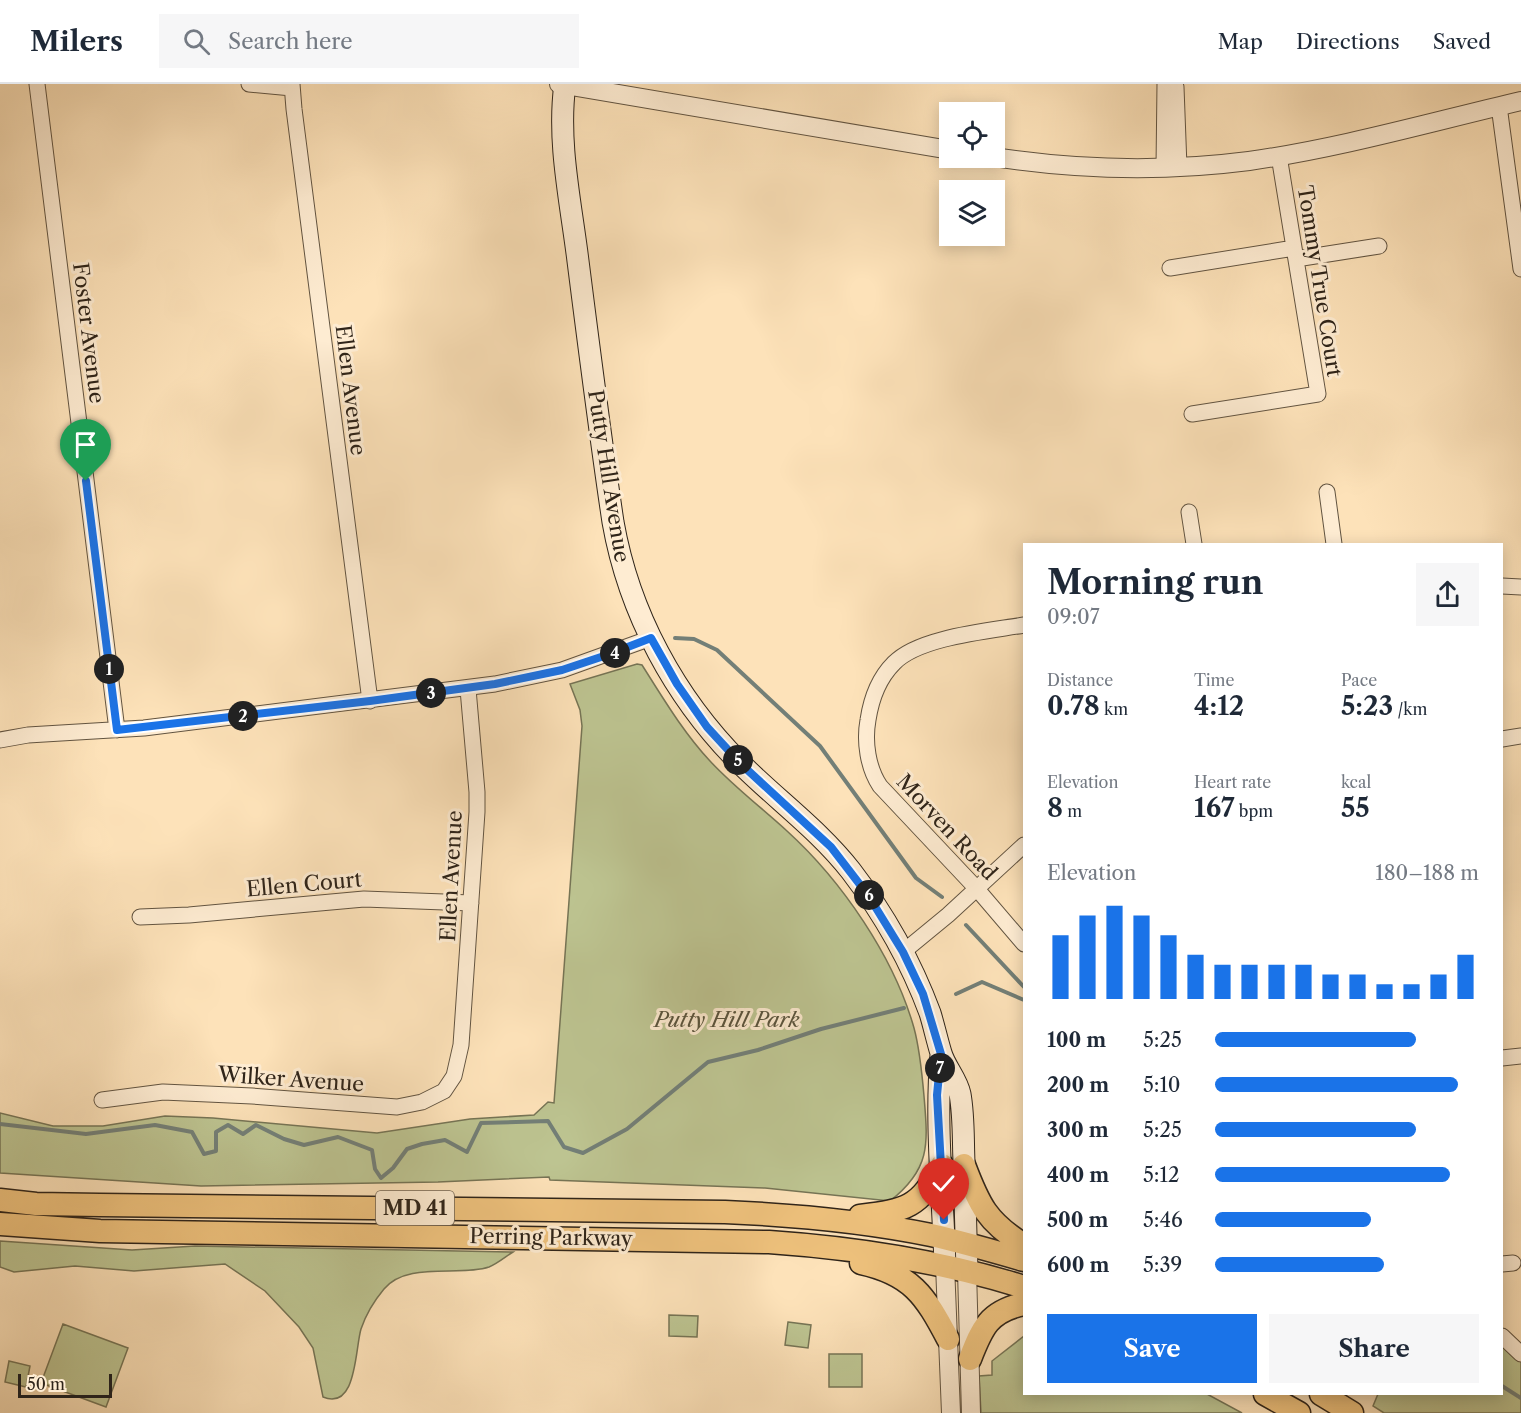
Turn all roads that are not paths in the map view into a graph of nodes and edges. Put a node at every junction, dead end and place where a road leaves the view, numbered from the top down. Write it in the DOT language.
graph roads {
  1 [pos="36,84"];
  2 [pos="249,84"];
  3 [pos="563,84"];
  4 [pos="1165,84"];
  5 [pos="1174,84"];
  6 [pos="292,86"];
  7 [pos="1521,100"];
  8 [pos="1499,106"];
  9 [pos="939,148"];
  10 [pos="1279,156"];
  11 [pos="1005,158"];
  12 [pos="1171,167"];
  13 [pos="1379,246"];
  14 [pos="1295,253"];
  15 [pos="1170,268"];
  16 [pos="1521,269"];
  17 [pos="1192,414"];
  18 [pos="1327,492"];
  19 [pos="1189,512"];
  20 [pos="1194,543"];
  21 [pos="1334,543"];
  22 [pos="1503,586"];
  23 [pos="1521,587"];
  24 [pos="1023,626"];
  25 [pos="651,638"];
  26 [pos="468,688"];
  27 [pos="370,701"];
  28 [pos="117,730"];
  29 [pos="1521,736"];
  30 [pos="1503,738"];
  31 [pos="0,740"];
  32 [pos="1023,846"];
  33 [pos="977,889"];
  34 [pos="471,903"];
  35 [pos="140,917"];
  36 [pos="1023,943"];
  37 [pos="903,952"];
  38 [pos="1521,1056"];
  39 [pos="1503,1058"];
  40 [pos="458,1065"];
  41 [pos="102,1100"];
  42 [pos="953,1165"];
  43 [pos="0,1200"];
  44 [pos="830,1219"];
  45 [pos="0,1224"];
  46 [pos="945,1238"];
  47 [pos="769,1242"];
  48 [pos="967,1244"];
  49 [pos="1023,1244"];
  50 [pos="1023,1260"];
  51 [pos="945,1265"];
  52 [pos="967,1271"];
  53 [pos="1023,1287"];
  54 [pos="1023,1304"];
  55 [pos="1503,1337"];
  56 [pos="948,1339"];
  57 [pos="1521,1354"];
  58 [pos="970,1359"];
  59 [pos="1267,1395"];
  60 [pos="1323,1395"];
  61 [pos="951,1413"];
  62 [pos="971,1413"];
  63 [pos="1299,1413"];
  64 [pos="1352,1413"];
  1 -- 28 [label="street, Foster Avenue"];
  2 -- 6 [label="street"];
  3 -- 9 [label="street"];
  3 -- 25 [label="main road, Putty Hill Avenue"];
  4 -- 12 [label="street"];
  5 -- 12 [label="street"];
  6 -- 27 [label="street, Ellen Avenue"];
  7 -- 8 [label="street"];
  8 -- 10 [label="street"];
  8 -- 16 [label="street"];
  10 -- 12 [label="street"];
  10 -- 14 [label="street, Tommy True Court"];
  11 -- 12 [label="street"];
  13 -- 14 [label="street"];
  14 -- 15 [label="street"];
  14 -- 17 [label="street, Tommy True Court"];
  18 -- 21 [label="street"];
  19 -- 20 [label="street"];
  22 -- 23 [label="street"];
  24 -- 33 [label="street, Morven Road"];
  25 -- 26 [label="street"];
  25 -- 37 [label="main road, Putty Hill Avenue"];
  26 -- 27 [label="street"];
  26 -- 34 [label="street, Ellen Avenue"];
  27 -- 28 [label="street"];
  28 -- 31 [label="street"];
  29 -- 30 [label="street"];
  32 -- 33 [label="street"];
  33 -- 36 [label="street, Morven Road"];
  33 -- 37 [label="street"];
  34 -- 35 [label="street, Ellen Court"];
  34 -- 40 [label="street, Ellen Avenue"];
  37 -- 42 [label="main road, Putty Hill Avenue"];
  38 -- 39 [label="street"];
  40 -- 41 [label="street, Wilker Avenue"];
  42 -- 44 [label="main road"];
  42 -- 46 [label="main road, Putty Hill Avenue"];
  42 -- 48 [label="main road, Putty Hill Avenue"];
  42 -- 49 [label="main road"];
  43 -- 44 [label="main road, Perring Parkway / MD 41"];
  44 -- 46 [label="main road, Perring Parkway / MD 41"];
  45 -- 47 [label="main road, Perring Parkway / MD 41"];
  46 -- 48 [label="main road, Perring Parkway / MD 41"];
  46 -- 51 [label="main road, Putty Hill Avenue"];
  47 -- 51 [label="main road, Perring Parkway / MD 41"];
  47 -- 56 [label="main road"];
  48 -- 50 [label="main road, Perring Parkway / MD 41"];
  48 -- 52 [label="main road, Putty Hill Avenue"];
  51 -- 52 [label="main road, Perring Parkway / MD 41"];
  51 -- 56 [label="street, Putty Hill Avenue"];
  52 -- 53 [label="main road, Perring Parkway / MD 41"];
  52 -- 58 [label="street, Putty Hill Avenue"];
  54 -- 58 [label="main road"];
  55 -- 57 [label="street"];
  56 -- 61 [label="street, Putty Hill Avenue"];
  58 -- 62 [label="street, Putty Hill Avenue"];
  59 -- 63 [label="main road"];
  60 -- 64 [label="main road"];
}
